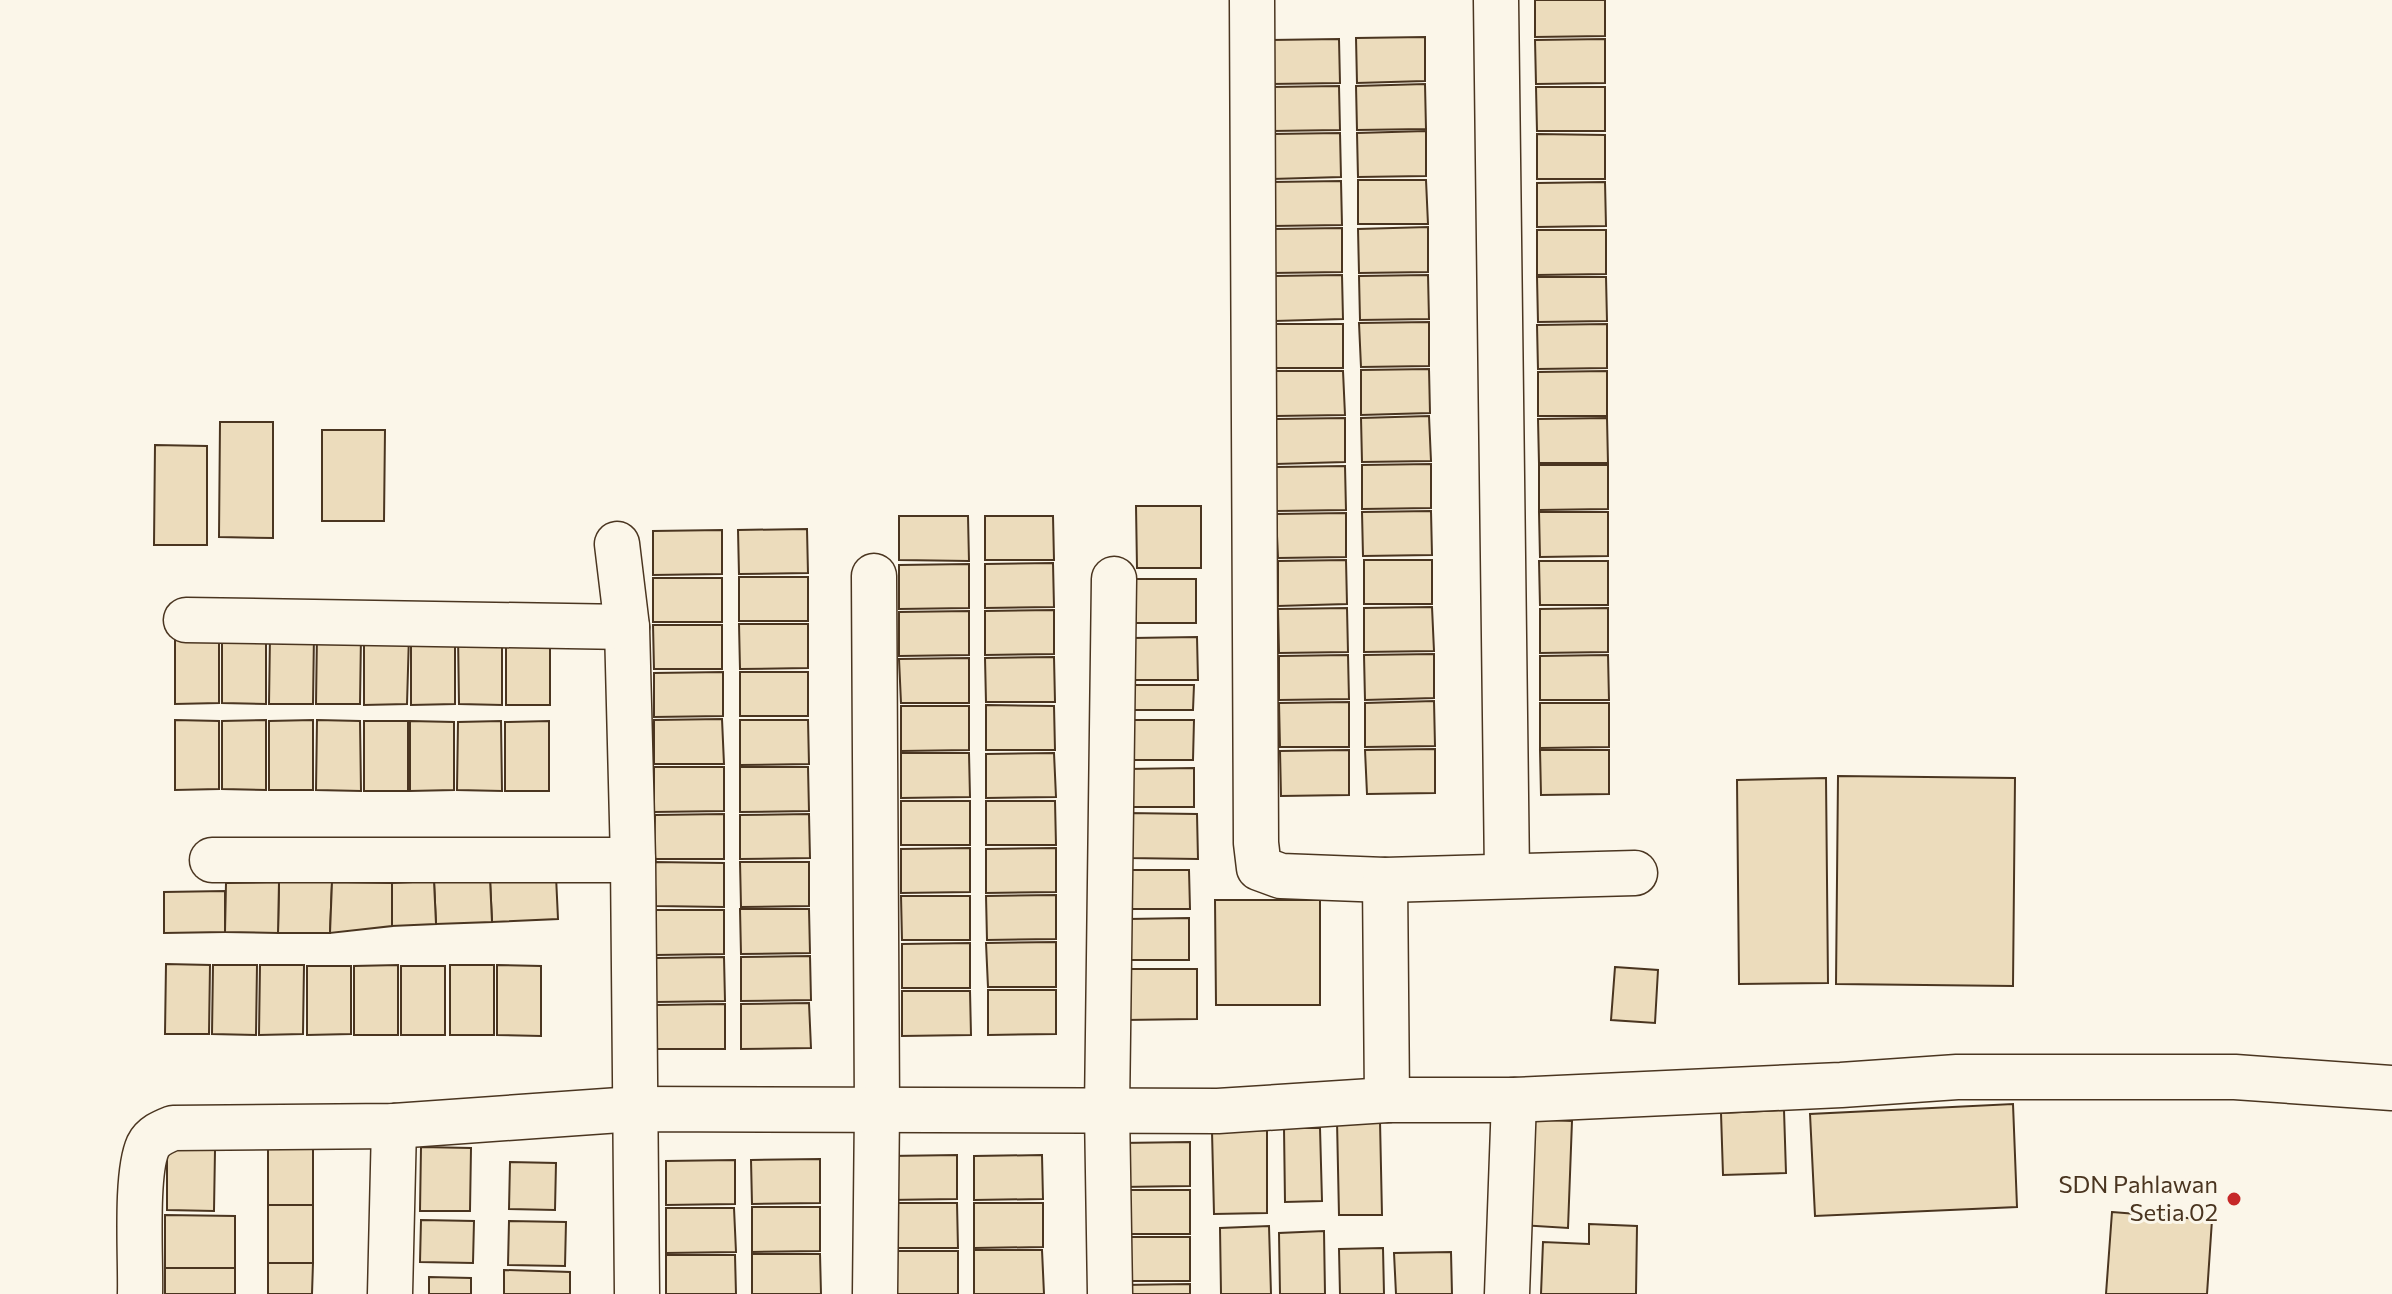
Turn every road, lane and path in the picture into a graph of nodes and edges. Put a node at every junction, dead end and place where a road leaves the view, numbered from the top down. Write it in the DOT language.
graph roads {
  1 [pos="1252,0"];
  2 [pos="1496,0"];
  3 [pos="617,544"];
  4 [pos="874,576"];
  5 [pos="1114,579"];
  6 [pos="186,620"];
  7 [pos="627,627"];
  8 [pos="212,860"];
  9 [pos="633,860"];
  10 [pos="1635,873"];
  11 [pos="1507,875"];
  12 [pos="1385,880"];
  13 [pos="2392,1088"];
  14 [pos="1387,1100"];
  15 [pos="1514,1100"];
  16 [pos="634,1109"];
  17 [pos="877,1109"];
  18 [pos="1107,1110"];
  19 [pos="394,1126"];
  20 [pos="140,1294"];
  21 [pos="390,1294"];
  22 [pos="637,1294"];
  23 [pos="875,1294"];
  24 [pos="1110,1294"];
  25 [pos="1507,1294"];
  1 -- 12 [label="street"];
  2 -- 11 [label="street"];
  3 -- 7 [label="street"];
  4 -- 17 [label="street"];
  5 -- 18 [label="street"];
  6 -- 7 [label="street"];
  7 -- 9 [label="street"];
  8 -- 9 [label="street"];
  9 -- 16 [label="street"];
  10 -- 11 [label="street"];
  11 -- 12 [label="street"];
  12 -- 14 [label="street"];
  13 -- 15 [label="street"];
  14 -- 15 [label="street"];
  14 -- 18 [label="street"];
  15 -- 25 [label="street"];
  16 -- 17 [label="street"];
  16 -- 19 [label="street"];
  16 -- 22 [label="street"];
  17 -- 18 [label="street"];
  17 -- 23 [label="street"];
  18 -- 24 [label="street"];
  19 -- 20 [label="street"];
  19 -- 21 [label="street"];
}
